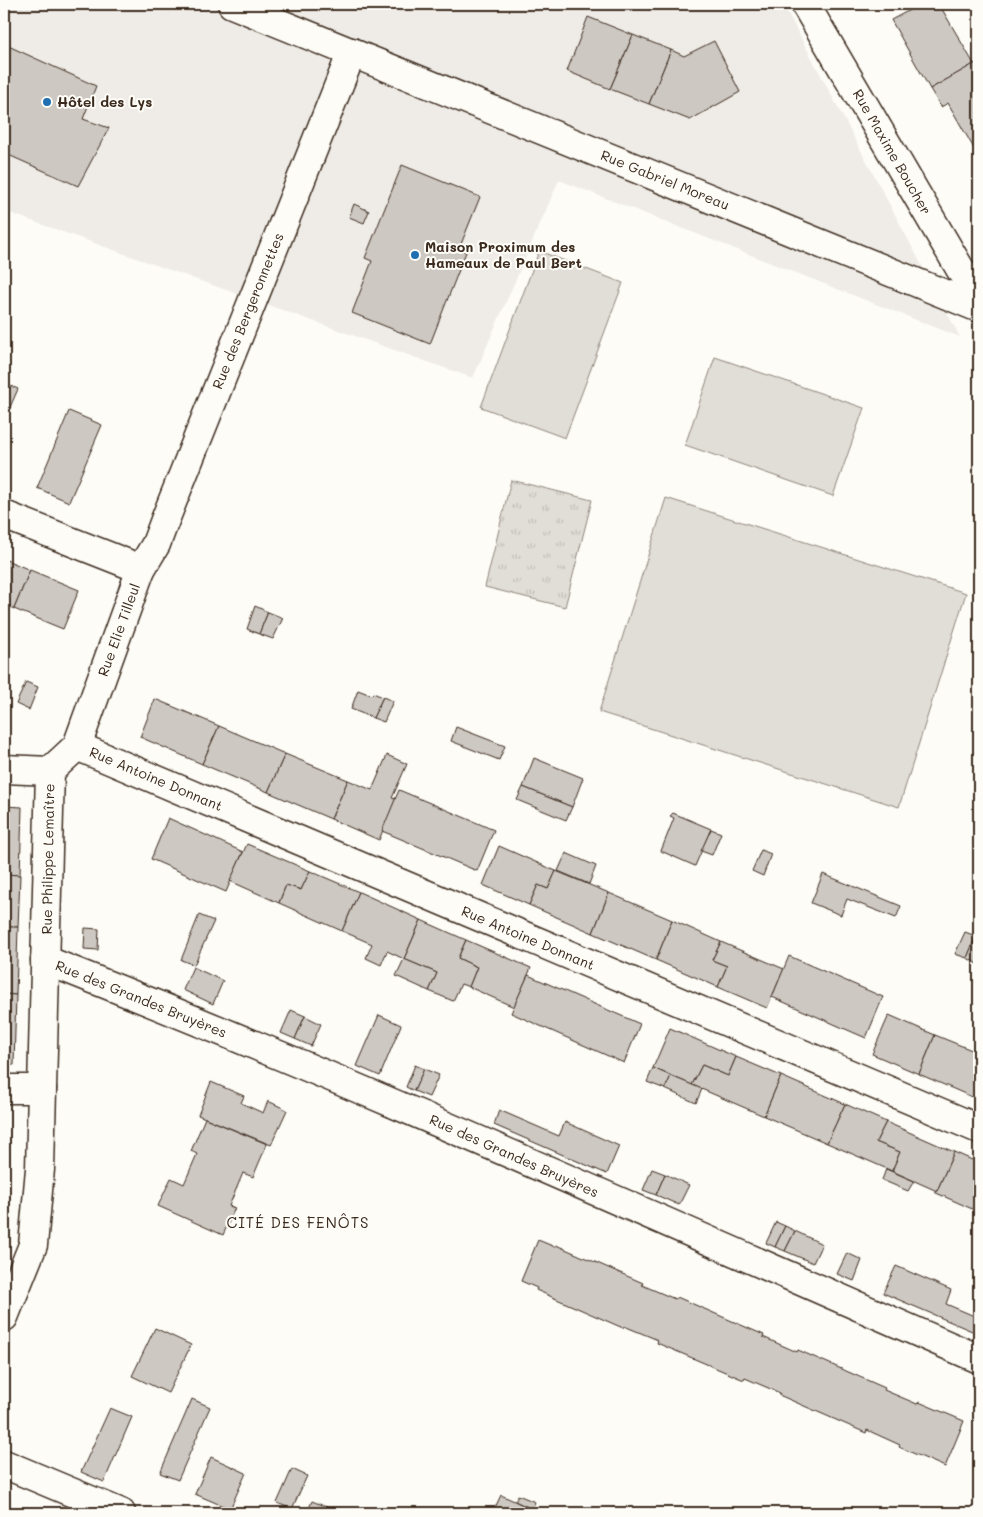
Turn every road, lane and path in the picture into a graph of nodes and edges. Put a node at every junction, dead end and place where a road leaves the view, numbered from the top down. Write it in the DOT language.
graph roads {
  1 [pos="232,4"];
  2 [pos="805,4"];
  3 [pos="352,52"];
  4 [pos="979,301"];
  5 [pos="979,308"];
  6 [pos="4,515"];
  7 [pos="141,569"];
  8 [pos="77,746"];
  9 [pos="4,769"];
  10 [pos="50,771"];
  11 [pos="45,960"];
  12 [pos="4,1089"];
  13 [pos="42,1089"];
  14 [pos="979,1130"];
  15 [pos="4,1317"];
  16 [pos="979,1359"];
  17 [pos="4,1464"];
  18 [pos="121,1513"];
  1 -- 3 [label="street, Rue Gabriel Moreau"];
  2 -- 4 [label="street, Rue Maxime Boucher"];
  3 -- 5 [label="street, Rue Gabriel Moreau"];
  3 -- 7 [label="street, Rue des Bergeronnettes"];
  6 -- 7 [label="street, Rue Elie Tilleul"];
  7 -- 8 [label="street, Rue Elie Tilleul"];
  8 -- 10 [label="street"];
  8 -- 14 [label="street, Rue Antoine Donnant"];
  9 -- 10 [label="street"];
  10 -- 11 [label="street, Rue Philippe Lemaître"];
  11 -- 13 [label="street, Rue Philippe Lemaître"];
  11 -- 16 [label="street, Rue des Grandes Bruyères"];
  12 -- 13 [label="street"];
  13 -- 15 [label="street"];
  17 -- 18 [label="street"];
}
